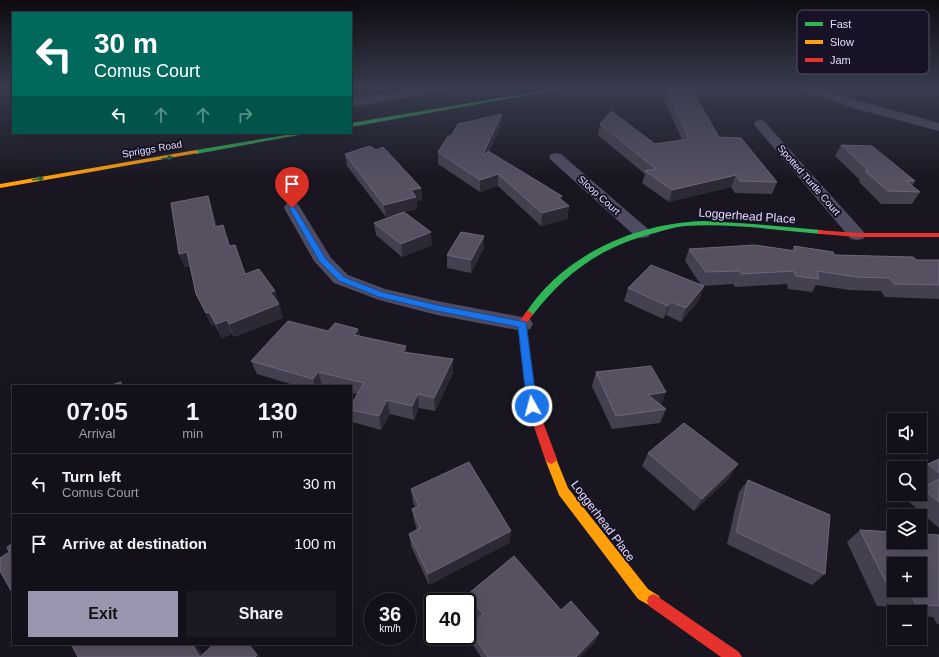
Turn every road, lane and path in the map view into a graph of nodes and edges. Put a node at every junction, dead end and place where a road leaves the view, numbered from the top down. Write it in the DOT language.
graph roads {
  1 [pos="393,118"];
  2 [pos="904,118"];
  3 [pos="760,124"];
  4 [pos="352,125"];
  5 [pos="939,127"];
  6 [pos="301,134"];
  7 [pos="556,157"];
  8 [pos="0,186"];
  9 [pos="292,208"];
  10 [pos="642,233"];
  11 [pos="858,235"];
  12 [pos="939,235"];
  13 [pos="522,324"];
  14 [pos="734,657"];
  1 -- 4 [label="street"];
  2 -- 5 [label="street"];
  3 -- 11 [label="street, Spotted Turtle Court"];
  8 -- 6 [label="street, Spriggs Road, one-way"];
  7 -- 10 [label="street, Sloop Court"];
  9 -- 13 [label="street"];
  10 -- 11 [label="street, Loggerhead Place"];
  10 -- 13 [label="street, Loggerhead Place"];
  11 -- 12 [label="street, Loggerhead Place"];
  13 -- 14 [label="street, Loggerhead Place"];
}
